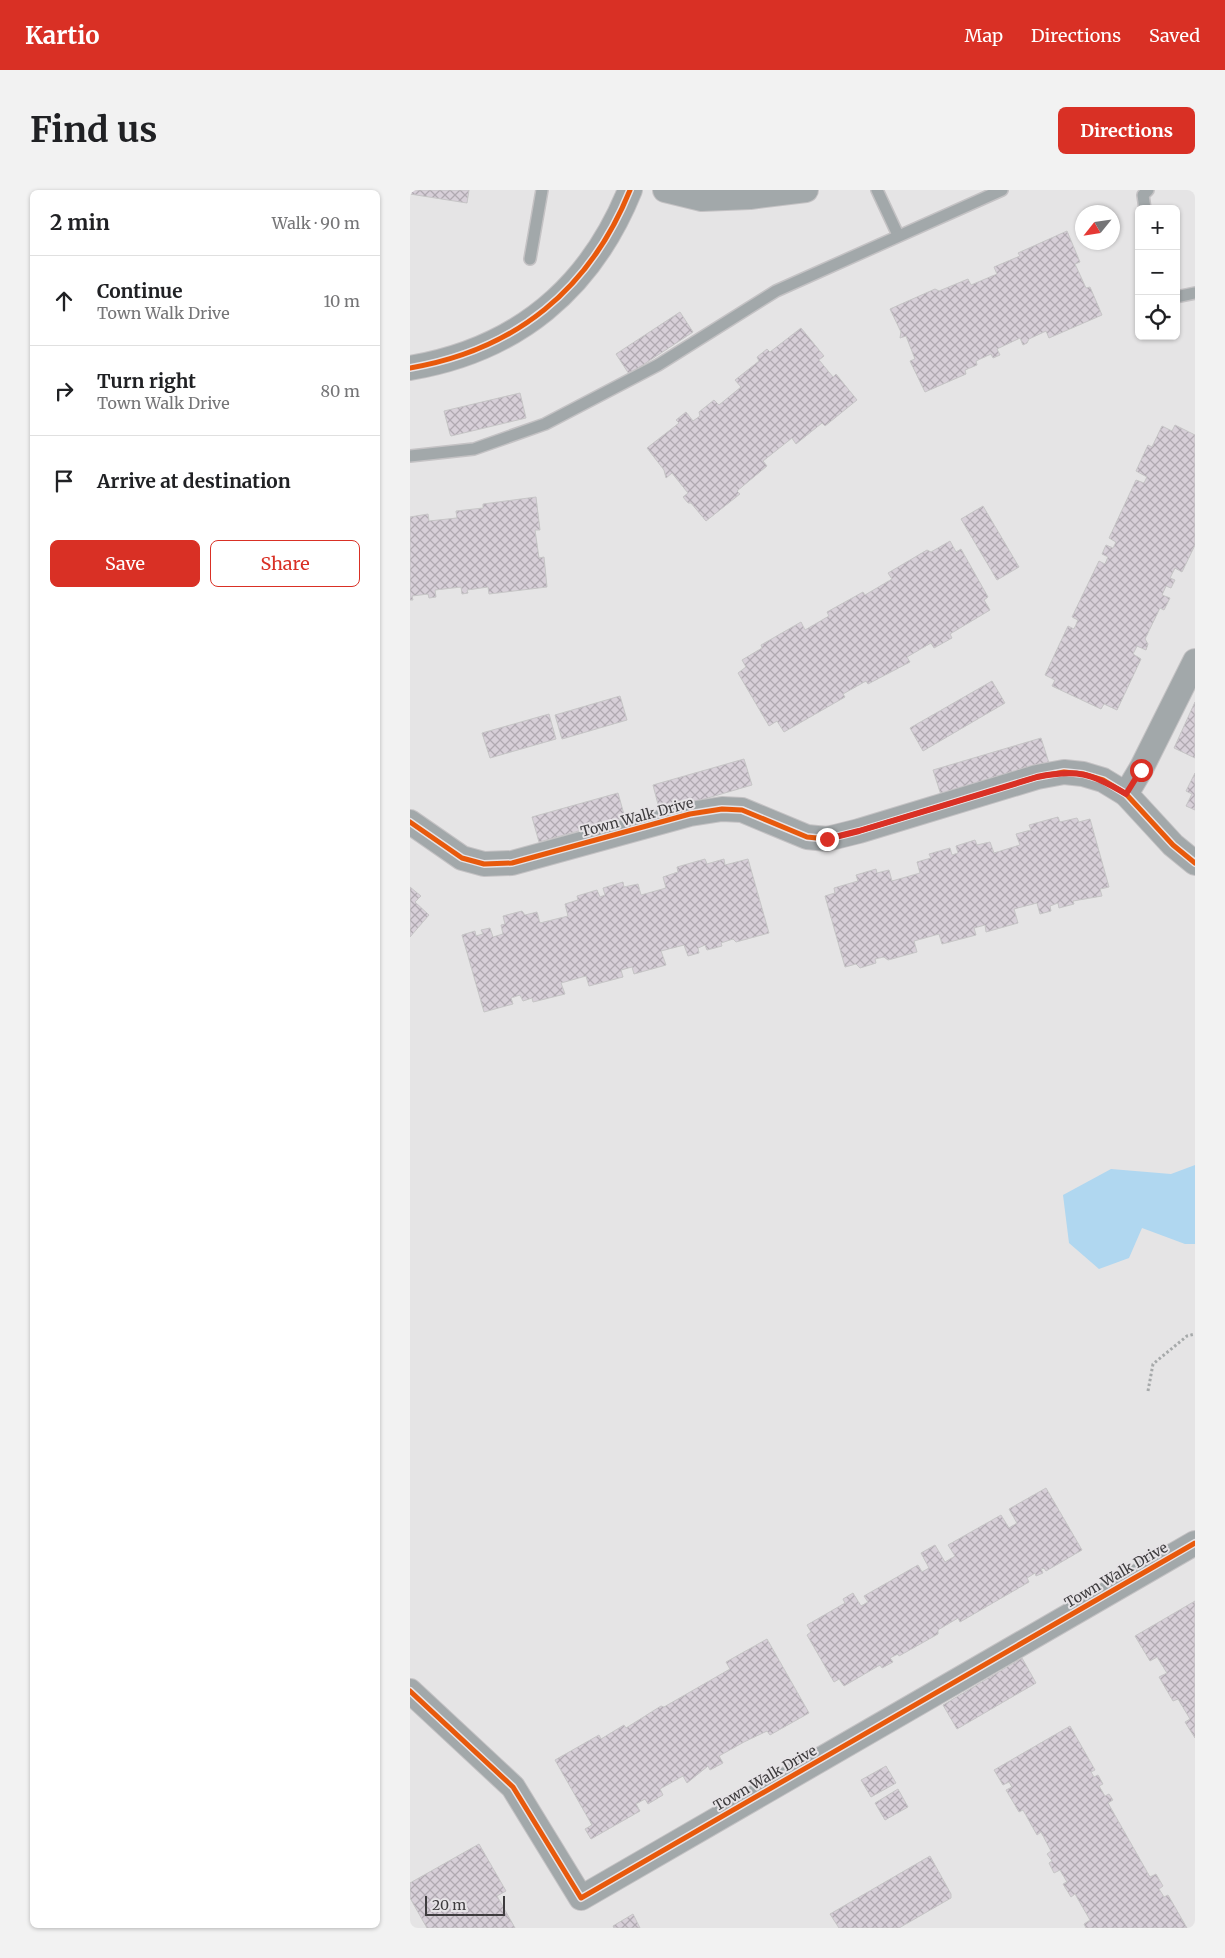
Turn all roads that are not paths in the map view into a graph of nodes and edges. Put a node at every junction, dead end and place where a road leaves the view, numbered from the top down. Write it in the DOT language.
graph roads {
  1 [pos="542,190"];
  2 [pos="630,190"];
  3 [pos="665,190"];
  4 [pos="806,190"];
  5 [pos="877,190"];
  6 [pos="1002,190"];
  7 [pos="1148,190"];
  8 [pos="772,192"];
  9 [pos="1144,205"];
  10 [pos="898,235"];
  11 [pos="530,259"];
  12 [pos="1195,293"];
  13 [pos="1180,296"];
  14 [pos="410,368"];
  15 [pos="410,456"];
  16 [pos="1195,661"];
  17 [pos="1126,794"];
  18 [pos="410,822"];
  19 [pos="1195,863"];
  20 [pos="1195,1543"];
  21 [pos="410,1692"];
  1 -- 11 [label="lane"];
  2 -- 14 [label="street"];
  3 -- 8 [label="street"];
  4 -- 8 [label="street"];
  5 -- 10 [label="lane"];
  6 -- 10 [label="lane"];
  7 -- 9 [label="lane"];
  10 -- 15 [label="lane"];
  12 -- 13 [label="lane"];
  16 -- 17 [label="street"];
  17 -- 18 [label="street, Town Walk Drive"];
  17 -- 19 [label="street, Town Walk Drive"];
  20 -- 21 [label="street, Town Walk Drive"];
}
